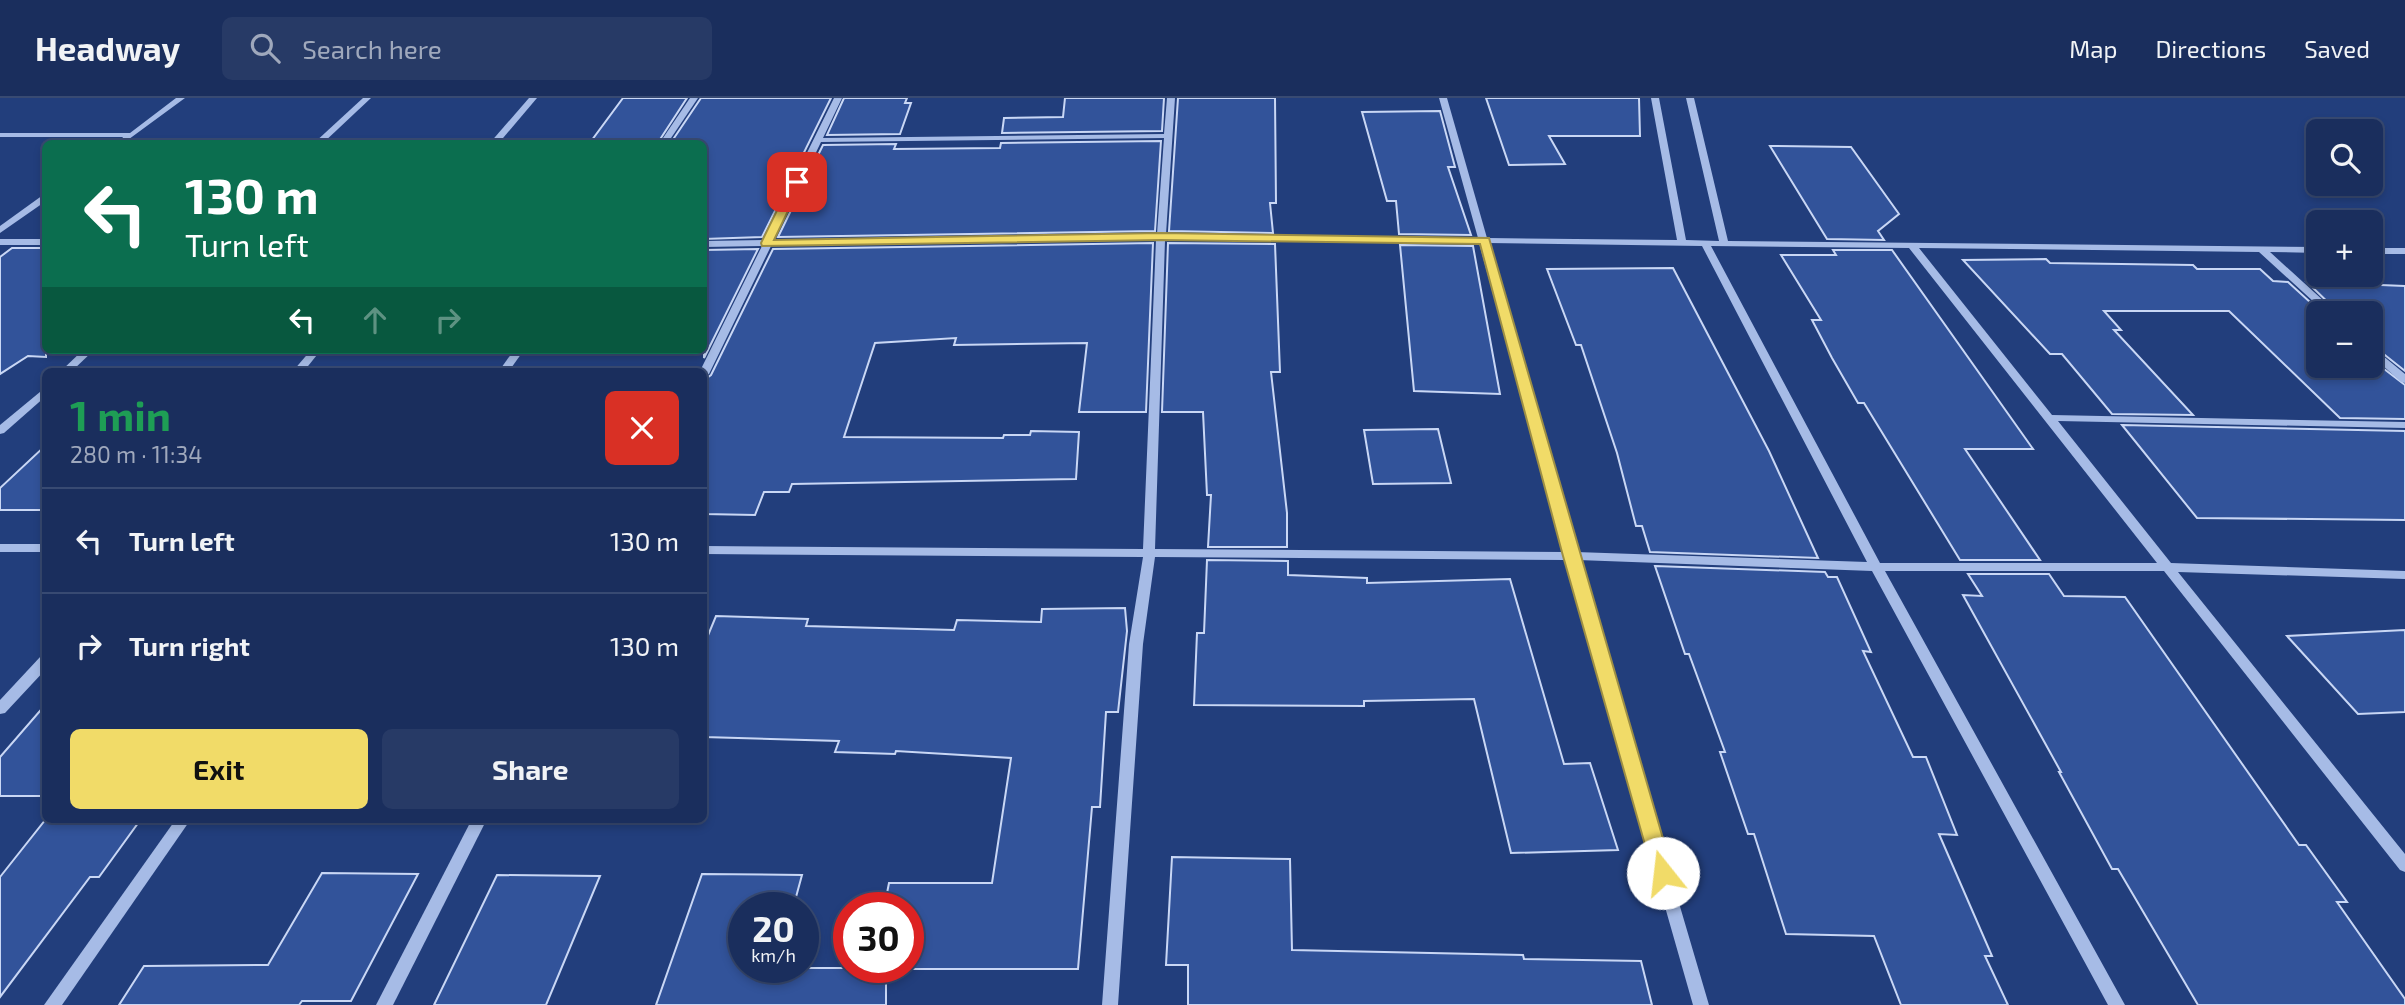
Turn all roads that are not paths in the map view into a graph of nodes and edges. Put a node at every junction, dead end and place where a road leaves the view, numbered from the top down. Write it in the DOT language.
graph roads {
  1 [pos="181,98"];
  2 [pos="366,98"];
  3 [pos="533,98"];
  4 [pos="694,98"];
  5 [pos="838,98"];
  6 [pos="1171,98"];
  7 [pos="1443,98"];
  8 [pos="1655,98"];
  9 [pos="1690,98"];
  10 [pos="0,135"];
  11 [pos="131,135"];
  12 [pos="1168,136"];
  13 [pos="125,140"];
  14 [pos="321,140"];
  15 [pos="496,140"];
  16 [pos="666,140"];
  17 [pos="817,141"];
  18 [pos="42,200"];
  19 [pos="0,230"];
  20 [pos="1161,237"];
  21 [pos="1485,240"];
  22 [pos="0,242"];
  23 [pos="42,242"];
  24 [pos="766,243"];
  25 [pos="1682,243"];
  26 [pos="1705,243"];
  27 [pos="1724,243"];
  28 [pos="707,244"];
  29 [pos="1912,246"];
  30 [pos="2262,250"];
  31 [pos="2306,250"];
  32 [pos="2383,251"];
  33 [pos="2405,251"];
  34 [pos="2319,301"];
  35 [pos="85,354"];
  36 [pos="313,354"];
  37 [pos="2383,360"];
  38 [pos="69,368"];
  39 [pos="301,368"];
  40 [pos="707,368"];
  41 [pos="2405,380"];
  42 [pos="42,393"];
  43 [pos="2050,418"];
  44 [pos="2405,425"];
  45 [pos="0,430"];
  46 [pos="0,548"];
  47 [pos="42,548"];
  48 [pos="707,550"];
  49 [pos="1149,555"];
  50 [pos="1571,556"];
  51 [pos="2168,567"];
  52 [pos="1876,568"];
  53 [pos="2405,575"];
  54 [pos="42,664"];
  55 [pos="0,709"];
  56 [pos="181,823"];
  57 [pos="478,823"];
  58 [pos="2405,865"];
  59 [pos="52,1005"];
  60 [pos="384,1005"];
  61 [pos="1110,1005"];
  62 [pos="1701,1005"];
  63 [pos="2117,1005"];
  1 -- 11 [label="street"];
  2 -- 14 [label="street"];
  3 -- 15 [label="street"];
  4 -- 16 [label="street"];
  5 -- 17 [label="street"];
  6 -- 12 [label="street"];
  7 -- 21 [label="street"];
  8 -- 25 [label="street"];
  9 -- 27 [label="street"];
  10 -- 11 [label="street"];
  11 -- 13 [label="street"];
  12 -- 17 [label="street"];
  12 -- 20 [label="street"];
  17 -- 24 [label="street"];
  18 -- 19 [label="street"];
  20 -- 21 [label="street"];
  20 -- 24 [label="street"];
  20 -- 49 [label="street"];
  21 -- 25 [label="street"];
  21 -- 50 [label="street"];
  22 -- 23 [label="street"];
  24 -- 28 [label="street"];
  24 -- 40 [label="street"];
  25 -- 26 [label="street"];
  26 -- 27 [label="street"];
  26 -- 52 [label="street"];
  27 -- 29 [label="street"];
  29 -- 30 [label="street"];
  29 -- 43 [label="street"];
  30 -- 31 [label="street"];
  30 -- 34 [label="street"];
  32 -- 33 [label="street"];
  35 -- 38 [label="street"];
  36 -- 39 [label="street"];
  37 -- 41 [label="street"];
  42 -- 45 [label="street"];
  43 -- 44 [label="street"];
  43 -- 51 [label="street"];
  46 -- 47 [label="street"];
  48 -- 49 [label="street"];
  49 -- 50 [label="street"];
  49 -- 61 [label="street"];
  50 -- 52 [label="street"];
  50 -- 62 [label="street"];
  51 -- 52 [label="street"];
  51 -- 53 [label="street"];
  51 -- 58 [label="street"];
  52 -- 63 [label="street"];
  54 -- 55 [label="street"];
  56 -- 59 [label="street"];
  57 -- 60 [label="street"];
}
